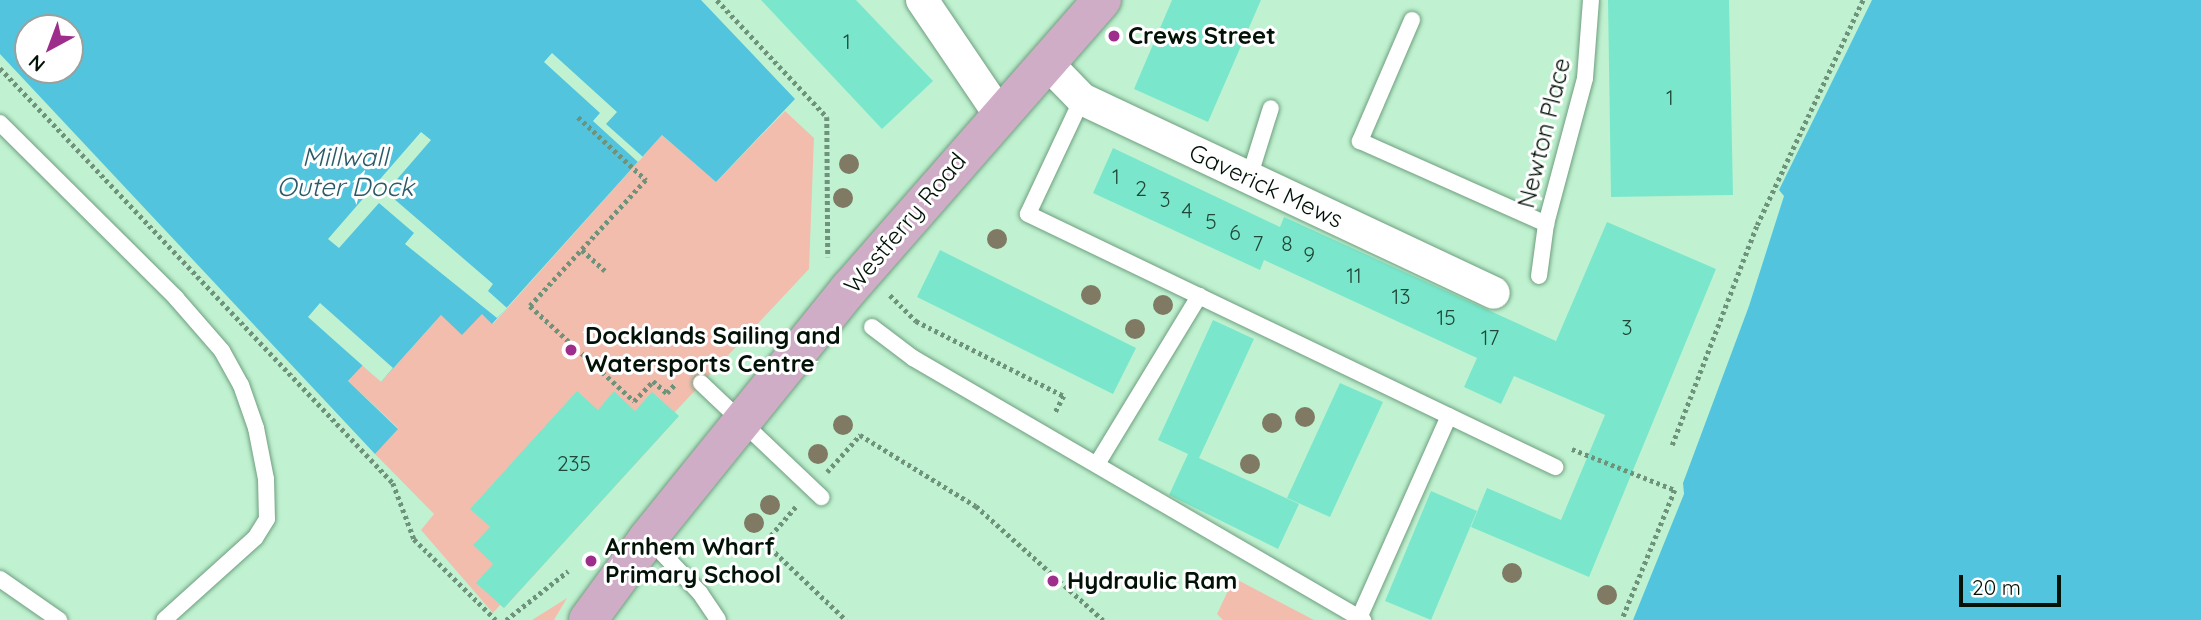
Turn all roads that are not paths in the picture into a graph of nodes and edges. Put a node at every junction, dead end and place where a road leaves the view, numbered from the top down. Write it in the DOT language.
graph roads {
  1 [pos="922,0"];
  2 [pos="1102,0"];
  3 [pos="1591,0"];
  4 [pos="1412,20"];
  5 [pos="1048,64"];
  6 [pos="1082,99"];
  7 [pos="1271,108"];
  8 [pos="1000,115"];
  9 [pos="0,123"];
  10 [pos="1249,177"];
  11 [pos="1546,224"];
  12 [pos="1539,276"];
  13 [pos="1494,293"];
  14 [pos="1199,296"];
  15 [pos="872,327"];
  16 [pos="701,383"];
  17 [pos="1449,416"];
  18 [pos="743,423"];
  19 [pos="1097,464"];
  20 [pos="1555,467"];
  21 [pos="821,497"];
  22 [pos="648,538"];
  23 [pos="0,579"];
  24 [pos="1361,619"];
  25 [pos="59,620"];
  26 [pos="164,620"];
  27 [pos="588,620"];
  28 [pos="718,620"];
  1 -- 8 [label="street"];
  2 -- 5 [label="main road, Westferry Road"];
  3 -- 11 [label="lane, Newton Place"];
  4 -- 11 [label="lane"];
  5 -- 6 [label="street, Gaverick Mews"];
  5 -- 8 [label="main road, Westferry Road"];
  6 -- 10 [label="street, Gaverick Mews"];
  6 -- 14 [label="lane"];
  7 -- 10 [label="lane"];
  8 -- 18 [label="main road, Westferry Road"];
  9 -- 26 [label="lane"];
  10 -- 13 [label="street, Gaverick Mews"];
  11 -- 12 [label="lane, Newton Place"];
  14 -- 17 [label="lane"];
  14 -- 19 [label="lane"];
  15 -- 19 [label="lane"];
  16 -- 18 [label="lane"];
  17 -- 20 [label="lane"];
  17 -- 24 [label="lane"];
  18 -- 21 [label="lane"];
  18 -- 22 [label="main road, Westferry Road"];
  19 -- 24 [label="lane"];
  22 -- 27 [label="main road, Westferry Road"];
  22 -- 28 [label="lane"];
  23 -- 25 [label="lane"];
}
